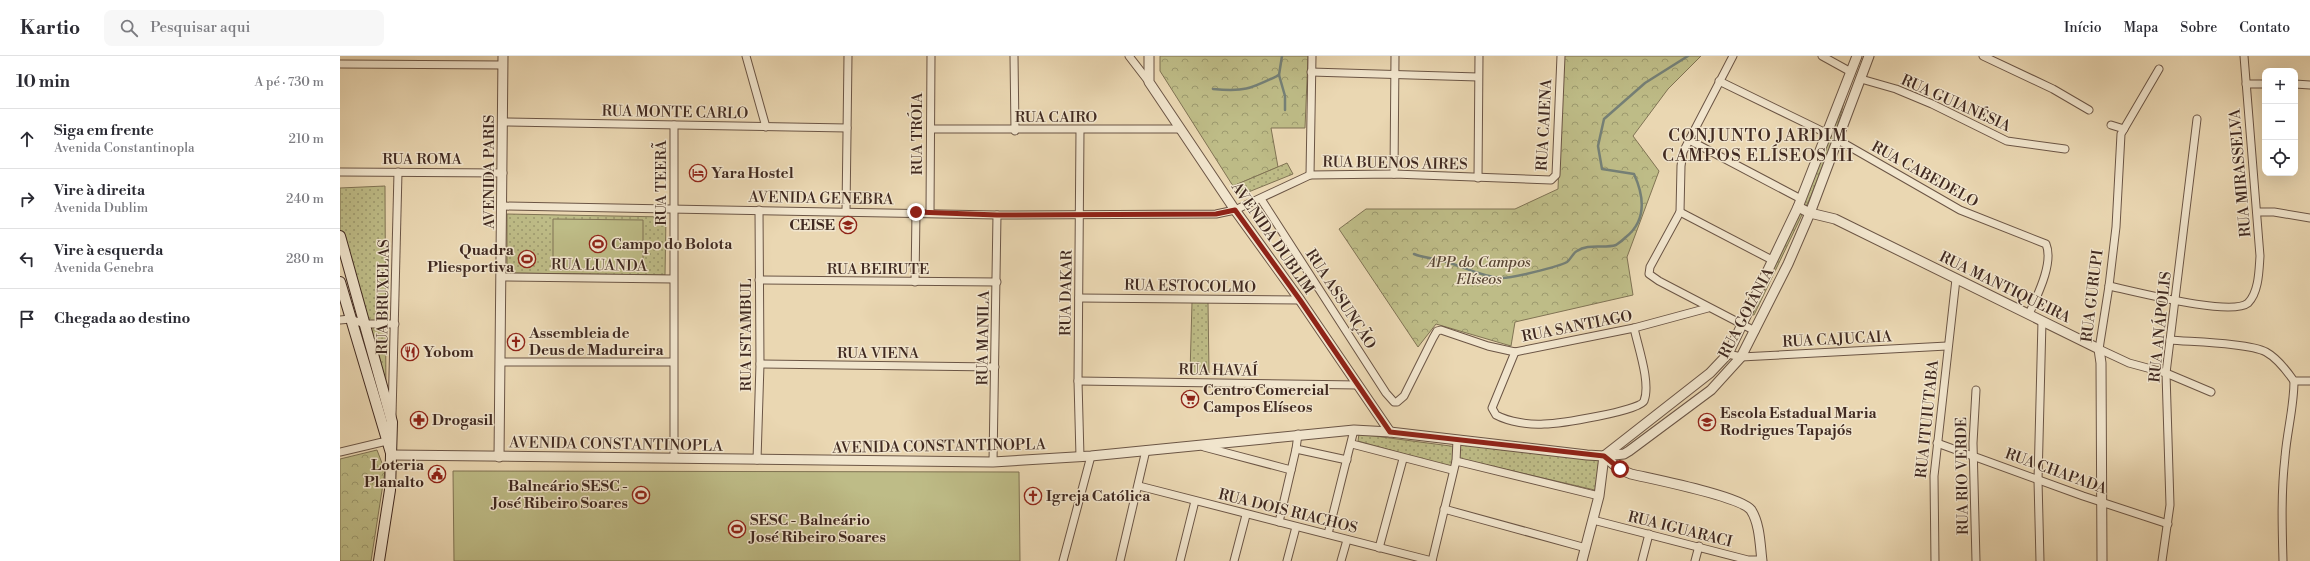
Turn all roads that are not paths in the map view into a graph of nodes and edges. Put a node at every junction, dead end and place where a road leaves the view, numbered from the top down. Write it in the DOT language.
graph roads {
  1 [pos="746,56"];
  2 [pos="848,56"];
  3 [pos="931,56"];
  4 [pos="1014,56"];
  5 [pos="1129,56"];
  6 [pos="1149,56"];
  7 [pos="1312,56"];
  8 [pos="1395,56"];
  9 [pos="1479,56"];
  10 [pos="1561,56"];
  11 [pos="1733,56"];
  12 [pos="1822,56"];
  13 [pos="1857,56"];
  14 [pos="1869,56"];
  15 [pos="1983,56"];
  16 [pos="2244,56"];
  17 [pos="503,61"];
  18 [pos="340,64"];
  19 [pos="2159,69"];
  20 [pos="1311,72"];
  21 [pos="1851,72"];
  22 [pos="1394,75"];
  23 [pos="1478,77"];
  24 [pos="1861,79"];
  25 [pos="1719,81"];
  26 [pos="1149,82"];
  27 [pos="2246,84"];
  28 [pos="2262,84"];
  29 [pos="2298,84"];
  30 [pos="2310,85"];
  31 [pos="2089,110"];
  32 [pos="2197,119"];
  33 [pos="503,122"];
  34 [pos="674,125"];
  35 [pos="2111,125"];
  36 [pos="766,127"];
  37 [pos="847,128"];
  38 [pos="931,129"];
  39 [pos="1181,129"];
  40 [pos="2124,129"];
  41 [pos="1080,130"];
  42 [pos="1015,131"];
  43 [pos="1828,134"];
  44 [pos="1689,140"];
  45 [pos="1838,140"];
  46 [pos="2065,149"];
  47 [pos="1814,170"];
  48 [pos="340,172"];
  49 [pos="398,172"];
  50 [pos="503,173"];
  51 [pos="1394,174"];
  52 [pos="1825,174"];
  53 [pos="1310,175"];
  54 [pos="1478,178"];
  55 [pos="1538,181"];
  56 [pos="1261,198"];
  57 [pos="1800,203"];
  58 [pos="503,206"];
  59 [pos="673,209"];
  60 [pos="759,210"];
  61 [pos="1235,210"];
  62 [pos="846,211"];
  63 [pos="916,212"];
  64 [pos="1680,212"];
  65 [pos="2257,212"];
  66 [pos="930,213"];
  67 [pos="1810,213"];
  68 [pos="1080,214"];
  69 [pos="997,215"];
  70 [pos="2310,218"];
  71 [pos="340,236"];
  72 [pos="1772,260"];
  73 [pos="502,277"];
  74 [pos="673,279"];
  75 [pos="1956,279"];
  76 [pos="759,280"];
  77 [pos="340,282"];
  78 [pos="915,282"];
  79 [pos="997,282"];
  80 [pos="2109,286"];
  81 [pos="1080,298"];
  82 [pos="1300,300"];
  83 [pos="2175,300"];
  84 [pos="1708,308"];
  85 [pos="2029,314"];
  86 [pos="345,320"];
  87 [pos="2042,321"];
  88 [pos="364,324"];
  89 [pos="395,324"];
  90 [pos="1742,324"];
  91 [pos="1634,328"];
  92 [pos="1755,331"];
  93 [pos="1433,338"];
  94 [pos="2170,340"];
  95 [pos="1947,346"];
  96 [pos="2099,349"];
  97 [pos="1515,352"];
  98 [pos="1728,354"];
  99 [pos="1741,357"];
  100 [pos="501,362"];
  101 [pos="672,362"];
  102 [pos="760,364"];
  103 [pos="995,367"];
  104 [pos="2166,373"];
  105 [pos="1078,381"];
  106 [pos="2294,381"];
  107 [pos="2310,381"];
  108 [pos="1358,384"];
  109 [pos="1976,390"];
  110 [pos="2211,392"];
  111 [pos="392,422"];
  112 [pos="1354,430"];
  113 [pos="1390,432"];
  114 [pos="1298,434"];
  115 [pos="390,440"];
  116 [pos="1457,440"];
  117 [pos="1936,443"];
  118 [pos="1352,444"];
  119 [pos="1199,445"];
  120 [pos="1296,449"];
  121 [pos="1146,450"];
  122 [pos="340,452"];
  123 [pos="392,455"];
  124 [pos="1974,455"];
  125 [pos="1091,456"];
  126 [pos="1604,456"];
  127 [pos="499,457"];
  128 [pos="1080,457"];
  129 [pos="674,458"];
  130 [pos="1403,459"];
  131 [pos="757,460"];
  132 [pos="1347,460"];
  133 [pos="1456,461"];
  134 [pos="993,462"];
  135 [pos="1291,470"];
  136 [pos="1452,470"];
  137 [pos="2038,480"];
  138 [pos="1139,486"];
  139 [pos="1599,496"];
  140 [pos="1195,501"];
  141 [pos="2103,502"];
  142 [pos="1444,509"];
  143 [pos="1246,515"];
  144 [pos="1593,520"];
  145 [pos="1279,522"];
  146 [pos="2168,524"];
  147 [pos="1296,528"];
  148 [pos="1328,534"];
  149 [pos="1649,534"];
  150 [pos="1347,540"];
  151 [pos="1699,546"];
  152 [pos="1379,548"];
  153 [pos="1586,548"];
  154 [pos="1748,560"];
  155 [pos="1762,560"];
  156 [pos="379,561"];
  157 [pos="1063,561"];
  158 [pos="1120,561"];
  159 [pos="1180,561"];
  160 [pos="1234,561"];
  161 [pos="1287,561"];
  162 [pos="1341,561"];
  163 [pos="1432,561"];
  164 [pos="1582,561"];
  165 [pos="1642,561"];
  166 [pos="1695,561"];
  167 [pos="1935,561"];
  168 [pos="1976,561"];
  169 [pos="2040,561"];
  170 [pos="2102,561"];
  171 [pos="2162,561"];
  172 [pos="2282,561"];
  1 -- 36 [label="street"];
  2 -- 37 [label="street"];
  3 -- 38 [label="street, RUA TRÓIA"];
  4 -- 42 [label="street"];
  5 -- 26 [label="street"];
  6 -- 26 [label="street"];
  7 -- 20 [label="street"];
  8 -- 22 [label="street"];
  9 -- 23 [label="street"];
  10 -- 55 [label="street, RUA CAIENA"];
  11 -- 25 [label="street"];
  12 -- 21 [label="street"];
  13 -- 21 [label="street, RUA GOIÂNIA"];
  14 -- 24 [label="street, RUA GOIÂNIA"];
  15 -- 31 [label="street"];
  16 -- 27 [label="street, RUA MIRASSELVA"];
  17 -- 18 [label="street"];
  17 -- 33 [label="street, AVENIDA PARIS"];
  19 -- 40 [label="street, RUA GURUPI"];
  20 -- 22 [label="street"];
  20 -- 53 [label="street"];
  21 -- 43 [label="street, RUA GOIÂNIA"];
  22 -- 23 [label="street"];
  22 -- 51 [label="street"];
  23 -- 54 [label="street"];
  24 -- 45 [label="street, RUA GOIÂNIA"];
  24 -- 46 [label="street, RUA GUIANÉSIA"];
  25 -- 43 [label="street"];
  25 -- 44 [label="street"];
  26 -- 39 [label="street, AVENIDA DUBLIM"];
  27 -- 28 [label="street"];
  27 -- 65 [label="street, RUA MIRASSELVA"];
  29 -- 30 [label="street"];
  32 -- 83 [label="street, RUA ANÁPOLIS"];
  33 -- 34 [label="street, RUA MONTE CARLO"];
  33 -- 50 [label="street, AVENIDA PARIS"];
  34 -- 36 [label="street, RUA MONTE CARLO"];
  34 -- 59 [label="street, RUA TEERÃ"];
  35 -- 40 [label="street"];
  36 -- 37 [label="street, RUA MONTE CARLO"];
  37 -- 62 [label="street"];
  38 -- 42 [label="street, RUA CAIRO"];
  38 -- 66 [label="street, RUA TRÓIA"];
  39 -- 41 [label="street, RUA CAIRO"];
  39 -- 61 [label="street, AVENIDA DUBLIM"];
  40 -- 80 [label="street, RUA GURUPI"];
  41 -- 42 [label="street, RUA CAIRO"];
  41 -- 68 [label="street, RUA DAKAR"];
  43 -- 47 [label="street, RUA GOIÂNIA"];
  44 -- 57 [label="street"];
  44 -- 64 [label="street"];
  45 -- 52 [label="street, RUA GOIÂNIA"];
  45 -- 85 [label="street, RUA CABEDELO"];
  47 -- 52 [label="street"];
  47 -- 57 [label="street, RUA GOIÂNIA"];
  48 -- 49 [label="street, RUA ROMA"];
  49 -- 50 [label="street, RUA ROMA"];
  49 -- 89 [label="street, RUA BRUXELAS"];
  50 -- 58 [label="street, AVENIDA PARIS"];
  51 -- 53 [label="street, RUA BUENOS AIRES"];
  51 -- 54 [label="street, RUA BUENOS AIRES"];
  52 -- 67 [label="street, RUA GOIÂNIA"];
  53 -- 56 [label="street, RUA BUENOS AIRES"];
  54 -- 55 [label="street, RUA BUENOS AIRES"];
  56 -- 61 [label="street, RUA BUENOS AIRES"];
  56 -- 93 [label="street, RUA ASSUNÇÃO"];
  57 -- 67 [label="street, RUA MANTIQUEIRA"];
  57 -- 72 [label="street, RUA GOIÂNIA"];
  58 -- 59 [label="street, AVENIDA GENEBRA"];
  58 -- 73 [label="street, AVENIDA PARIS"];
  59 -- 60 [label="street, AVENIDA GENEBRA"];
  59 -- 74 [label="street, RUA TEERÃ"];
  60 -- 62 [label="street, AVENIDA GENEBRA"];
  60 -- 76 [label="street, RUA ISTAMBUL"];
  61 -- 68 [label="street, AVENIDA GENEBRA"];
  61 -- 82 [label="street, AVENIDA DUBLIM"];
  62 -- 63 [label="street, AVENIDA GENEBRA"];
  63 -- 66 [label="street, AVENIDA GENEBRA"];
  63 -- 78 [label="street"];
  64 -- 72 [label="street"];
  64 -- 84 [label="street"];
  65 -- 70 [label="street"];
  65 -- 83 [label="street, RUA MIRASSELVA"];
  66 -- 69 [label="street, AVENIDA GENEBRA"];
  67 -- 75 [label="street, RUA MANTIQUEIRA"];
  67 -- 92 [label="street, RUA GOIÂNIA"];
  68 -- 69 [label="street, AVENIDA GENEBRA"];
  68 -- 81 [label="street, RUA DAKAR"];
  69 -- 79 [label="street, RUA MANILA"];
  71 -- 88 [label="main road"];
  72 -- 90 [label="street, RUA GOIÂNIA"];
  73 -- 74 [label="street, RUA LUANDA"];
  73 -- 100 [label="street, AVENIDA PARIS"];
  74 -- 101 [label="street, RUA TEERÃ"];
  75 -- 85 [label="street, RUA MANTIQUEIRA"];
  75 -- 95 [label="street, RUA ITUIUTABA"];
  76 -- 78 [label="street, RUA BEIRUTE"];
  76 -- 102 [label="street, RUA ISTAMBUL"];
  77 -- 86 [label="main road"];
  78 -- 79 [label="street, RUA BEIRUTE"];
  79 -- 103 [label="street, RUA MANILA"];
  80 -- 83 [label="street"];
  80 -- 96 [label="street, RUA GURUPI"];
  81 -- 82 [label="street, RUA ESTOCOLMO"];
  81 -- 105 [label="street, RUA DAKAR"];
  82 -- 108 [label="street, AVENIDA DUBLIM"];
  83 -- 94 [label="street, RUA ANÁPOLIS"];
  84 -- 90 [label="street"];
  84 -- 91 [label="street, RUA SANTIAGO"];
  85 -- 87 [label="street, RUA MANTIQUEIRA"];
  86 -- 88 [label="street"];
  86 -- 115 [label="main road"];
  87 -- 96 [label="street, RUA MANTIQUEIRA"];
  87 -- 137 [label="street"];
  88 -- 89 [label="street"];
  88 -- 111 [label="main road"];
  89 -- 111 [label="street, RUA BRUXELAS"];
  90 -- 92 [label="street"];
  90 -- 98 [label="street, RUA GOIÂNIA"];
  91 -- 97 [label="street, RUA SANTIAGO"];
  91 -- 97 [label="street"];
  92 -- 99 [label="street, RUA GOIÂNIA"];
  93 -- 97 [label="street, RUA SANTIAGO"];
  94 -- 104 [label="street, RUA ANÁPOLIS"];
  94 -- 106 [label="street"];
  95 -- 99 [label="street, RUA CAJUCAIA"];
  95 -- 117 [label="street, RUA ITUIUTABA"];
  96 -- 104 [label="street, RUA MANTIQUEIRA"];
  96 -- 141 [label="street, RUA GURUPI"];
  98 -- 99 [label="street, RUA CAJUCAIA"];
  98 -- 126 [label="street, RUA GOIÂNIA"];
  99 -- 126 [label="street, RUA GOIÂNIA"];
  100 -- 101 [label="street"];
  100 -- 127 [label="street, AVENIDA PARIS"];
  101 -- 129 [label="street, RUA TEERÃ"];
  102 -- 103 [label="street, RUA VIENA"];
  102 -- 131 [label="street, RUA ISTAMBUL"];
  103 -- 134 [label="street, RUA MANILA"];
  104 -- 110 [label="street, RUA MANTIQUEIRA"];
  104 -- 146 [label="street, RUA ANÁPOLIS"];
  105 -- 108 [label="street, RUA HAVAÍ"];
  105 -- 128 [label="street, RUA DAKAR"];
  106 -- 107 [label="street"];
  106 -- 172 [label="street"];
  108 -- 113 [label="street, AVENIDA DUBLIM"];
  109 -- 124 [label="street, RUA RIO VERDE"];
  111 -- 115 [label="main road"];
  112 -- 113 [label="street, AVENIDA CONSTANTINOPLA"];
  112 -- 114 [label="street, AVENIDA CONSTANTINOPLA"];
  112 -- 118 [label="street"];
  113 -- 116 [label="street, AVENIDA CONSTANTINOPLA"];
  114 -- 119 [label="street, AVENIDA CONSTANTINOPLA"];
  114 -- 120 [label="street"];
  115 -- 122 [label="street"];
  115 -- 123 [label="main road"];
  116 -- 126 [label="street, AVENIDA CONSTANTINOPLA"];
  116 -- 133 [label="street"];
  117 -- 124 [label="street, RUA CHAPADA"];
  117 -- 167 [label="street, RUA ITUIUTABA"];
  118 -- 130 [label="street"];
  118 -- 132 [label="street"];
  119 -- 121 [label="street, AVENIDA CONSTANTINOPLA"];
  119 -- 135 [label="street"];
  120 -- 132 [label="street"];
  120 -- 135 [label="street"];
  121 -- 125 [label="street, AVENIDA CONSTANTINOPLA"];
  121 -- 138 [label="street"];
  123 -- 127 [label="street, AVENIDA CONSTANTINOPLA"];
  123 -- 156 [label="main road"];
  124 -- 137 [label="street, RUA CHAPADA"];
  124 -- 168 [label="street, RUA RIO VERDE"];
  125 -- 128 [label="street, AVENIDA CONSTANTINOPLA"];
  125 -- 157 [label="street"];
  126 -- 139 [label="street"];
  126 -- 155 [label="street"];
  127 -- 129 [label="street, AVENIDA CONSTANTINOPLA"];
  128 -- 134 [label="street, AVENIDA CONSTANTINOPLA"];
  129 -- 131 [label="street, AVENIDA CONSTANTINOPLA"];
  130 -- 136 [label="street"];
  130 -- 152 [label="street"];
  131 -- 134 [label="street, AVENIDA CONSTANTINOPLA"];
  132 -- 148 [label="street"];
  133 -- 136 [label="street"];
  133 -- 139 [label="street"];
  135 -- 145 [label="street"];
  136 -- 142 [label="street"];
  137 -- 141 [label="street, RUA CHAPADA"];
  137 -- 169 [label="street"];
  138 -- 140 [label="street, RUA DOIS RIACHOS"];
  138 -- 158 [label="street"];
  139 -- 144 [label="street"];
  140 -- 143 [label="street, RUA DOIS RIACHOS"];
  140 -- 159 [label="street"];
  141 -- 146 [label="street, RUA CHAPADA"];
  141 -- 170 [label="street, RUA GURUPI"];
  142 -- 153 [label="street"];
  142 -- 163 [label="street"];
  143 -- 145 [label="street, RUA DOIS RIACHOS"];
  143 -- 160 [label="street"];
  144 -- 149 [label="street, RUA IGUARACI"];
  144 -- 153 [label="street"];
  145 -- 147 [label="street, RUA DOIS RIACHOS"];
  146 -- 171 [label="street, RUA ANÁPOLIS"];
  147 -- 148 [label="street, RUA DOIS RIACHOS"];
  147 -- 161 [label="street"];
  148 -- 150 [label="street, RUA DOIS RIACHOS"];
  149 -- 151 [label="street, RUA IGUARACI"];
  149 -- 165 [label="street"];
  150 -- 152 [label="street, RUA DOIS RIACHOS"];
  150 -- 162 [label="street"];
  151 -- 154 [label="street, RUA IGUARACI"];
  151 -- 166 [label="street"];
  152 -- 163 [label="street, RUA DOIS RIACHOS"];
  153 -- 164 [label="street"];
  154 -- 155 [label="street, RUA IGUARACI"];
}
